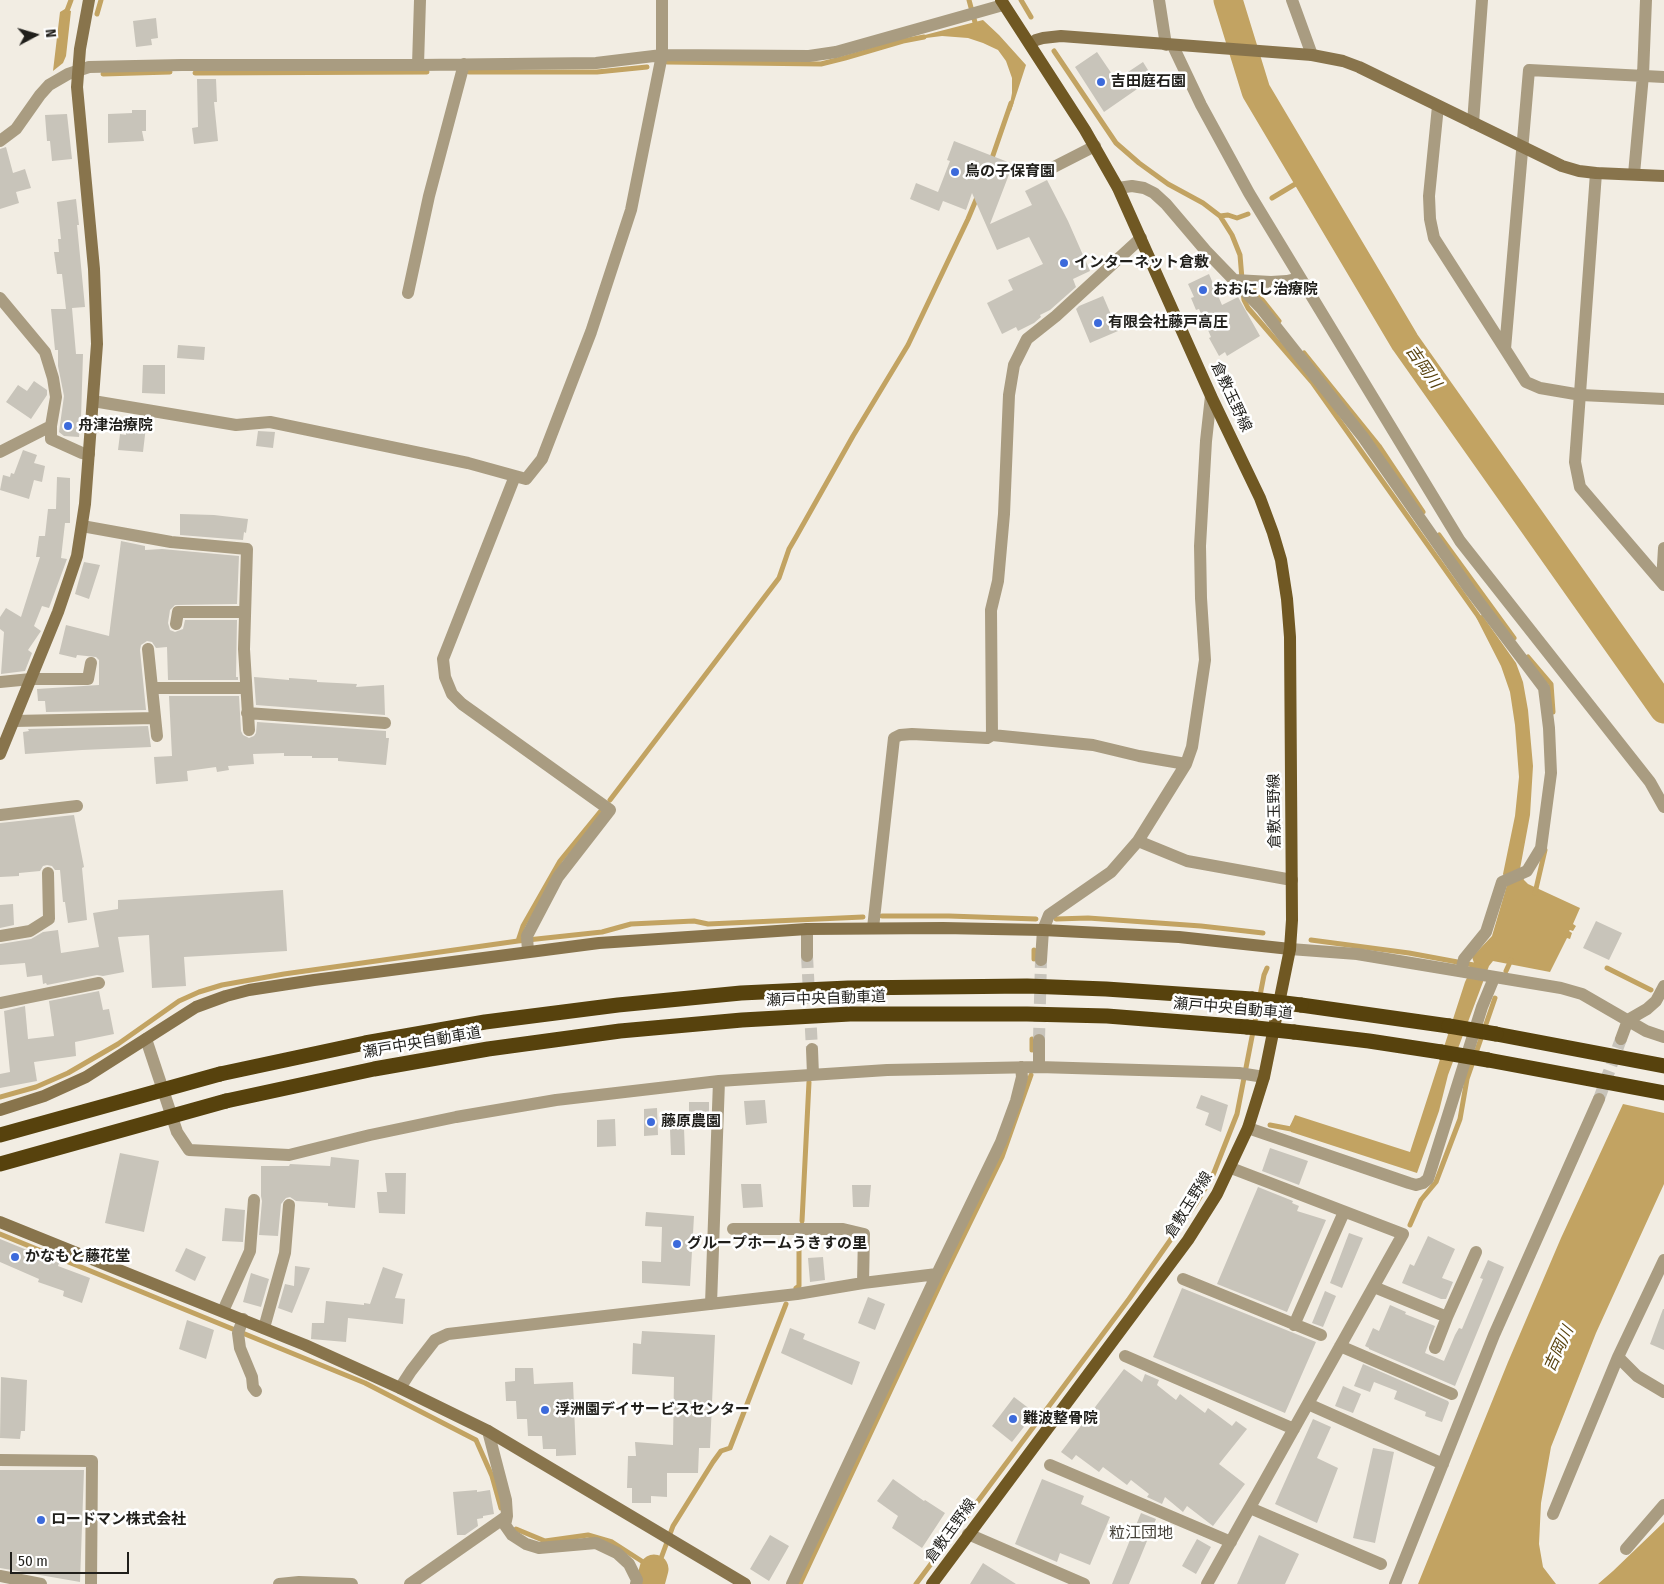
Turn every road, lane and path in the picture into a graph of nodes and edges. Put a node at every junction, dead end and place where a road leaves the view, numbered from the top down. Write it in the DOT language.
graph roads {
  1 [pos="89,0"];
  2 [pos="420,0"];
  3 [pos="662,0"];
  4 [pos="1159,0"];
  5 [pos="1292,0"];
  6 [pos="1482,0"];
  7 [pos="1646,0"];
  8 [pos="1002,2"];
  9 [pos="1030,44"];
  10 [pos="1170,45"];
  11 [pos="662,55"];
  12 [pos="1312,55"];
  13 [pos="464,64"];
  14 [pos="418,65"];
  15 [pos="77,70"];
  16 [pos="1642,75"];
  17 [pos="1664,77"];
  18 [pos="1438,106"];
  19 [pos="1472,123"];
  20 [pos="0,141"];
  21 [pos="1095,146"];
  22 [pos="1523,148"];
  23 [pos="1036,170"];
  24 [pos="1596,173"];
  25 [pos="1634,174"];
  26 [pos="1664,176"];
  27 [pos="1118,188"];
  28 [pos="1140,238"];
  29 [pos="1300,278"];
  30 [pos="1243,285"];
  31 [pos="408,293"];
  32 [pos="0,298"];
  33 [pos="1505,349"];
  34 [pos="1580,394"];
  35 [pos="1211,396"];
  36 [pos="1664,399"];
  37 [pos="93,401"];
  38 [pos="51,426"];
  39 [pos="0,452"];
  40 [pos="89,454"];
  41 [pos="515,476"];
  42 [pos="82,526"];
  43 [pos="1664,548"];
  44 [pos="1663,584"];
  45 [pos="245,612"];
  46 [pos="176,624"];
  47 [pos="148,649"];
  48 [pos="91,662"];
  49 [pos="31,679"];
  50 [pos="0,682"];
  51 [pos="152,688"];
  52 [pos="246,688"];
  53 [pos="247,713"];
  54 [pos="155,718"];
  55 [pos="14,720"];
  56 [pos="385,723"];
  57 [pos="249,730"];
  58 [pos="992,735"];
  59 [pos="157,736"];
  60 [pos="0,754"];
  61 [pos="1186,764"];
  62 [pos="77,806"];
  63 [pos="1664,807"];
  64 [pos="0,815"];
  65 [pos="1138,841"];
  66 [pos="48,873"];
  67 [pos="1292,880"];
  68 [pos="874,928"];
  69 [pos="807,929"];
  70 [pos="1043,930"];
  71 [pos="0,936"];
  72 [pos="528,944"];
  73 [pos="1290,949"];
  74 [pos="807,956"];
  75 [pos="1042,960"];
  76 [pos="1464,967"];
  77 [pos="1490,977"];
  78 [pos="99,983"];
  79 [pos="1664,986"];
  80 [pos="0,1003"];
  81 [pos="1628,1020"];
  82 [pos="1664,1037"];
  83 [pos="146,1039"];
  84 [pos="1622,1039"];
  85 [pos="1039,1040"];
  86 [pos="812,1049"];
  87 [pos="1039,1066"];
  88 [pos="1664,1066"];
  89 [pos="1021,1067"];
  90 [pos="813,1074"];
  91 [pos="1259,1076"];
  92 [pos="718,1081"];
  93 [pos="1664,1094"];
  94 [pos="1599,1099"];
  95 [pos="0,1110"];
  96 [pos="1248,1128"];
  97 [pos="0,1135"];
  98 [pos="0,1164"];
  99 [pos="1231,1168"];
  100 [pos="254,1200"];
  101 [pos="289,1205"];
  102 [pos="1344,1212"];
  103 [pos="0,1222"];
  104 [pos="732,1229"];
  105 [pos="1476,1252"];
  106 [pos="1664,1260"];
  107 [pos="937,1274"];
  108 [pos="1182,1279"];
  109 [pos="863,1283"];
  110 [pos="1374,1287"];
  111 [pos="711,1304"];
  112 [pos="224,1311"];
  113 [pos="1447,1317"];
  114 [pos="1294,1325"];
  115 [pos="240,1327"];
  116 [pos="264,1328"];
  117 [pos="1321,1335"];
  118 [pos="1340,1346"];
  119 [pos="1435,1348"];
  120 [pos="1125,1356"];
  121 [pos="1618,1357"];
  122 [pos="400,1388"];
  123 [pos="256,1391"];
  124 [pos="1664,1392"];
  125 [pos="1452,1394"];
  126 [pos="1308,1404"];
  127 [pos="1294,1429"];
  128 [pos="488,1431"];
  129 [pos="0,1460"];
  130 [pos="1443,1464"];
  131 [pos="1050,1465"];
  132 [pos="1664,1505"];
  133 [pos="1250,1508"];
  134 [pos="1553,1514"];
  135 [pos="507,1516"];
  136 [pos="968,1534"];
  137 [pos="1230,1542"];
  138 [pos="1626,1549"];
  139 [pos="1381,1564"];
  140 [pos="0,1576"];
  141 [pos="299,1583"];
  142 [pos="41,1584"];
  143 [pos="91,1584"];
  144 [pos="279,1584"];
  145 [pos="348,1584"];
  146 [pos="410,1584"];
  147 [pos="636,1584"];
  148 [pos="745,1584"];
  149 [pos="792,1584"];
  150 [pos="932,1584"];
  151 [pos="1084,1584"];
  152 [pos="1207,1584"];
  153 [pos="1395,1584"];
  1 -- 15 [label="street"];
  2 -- 14 [label="street"];
  3 -- 11 [label="street"];
  4 -- 10 [label="street"];
  5 -- 12 [label="street"];
  6 -- 19 [label="street"];
  7 -- 16 [label="street"];
  8 -- 9 [label="main road, 倉敷玉野線"];
  8 -- 11 [label="street"];
  9 -- 10 [label="street"];
  9 -- 21 [label="main road, 倉敷玉野線"];
  10 -- 12 [label="street"];
  10 -- 29 [label="street"];
  11 -- 13 [label="street"];
  11 -- 41 [label="street"];
  12 -- 18 [label="street"];
  13 -- 14 [label="street"];
  13 -- 31 [label="street"];
  14 -- 15 [label="street"];
  15 -- 20 [label="street"];
  15 -- 37 [label="street"];
  16 -- 17 [label="street"];
  16 -- 22 [label="street"];
  16 -- 25 [label="street"];
  18 -- 19 [label="street"];
  18 -- 33 [label="street"];
  19 -- 22 [label="street"];
  21 -- 23 [label="street"];
  21 -- 27 [label="main road, 倉敷玉野線"];
  22 -- 24 [label="street"];
  22 -- 33 [label="street"];
  24 -- 25 [label="street"];
  24 -- 34 [label="street"];
  25 -- 26 [label="street"];
  27 -- 28 [label="main road, 倉敷玉野線"];
  27 -- 30 [label="street"];
  28 -- 35 [label="main road, 倉敷玉野線"];
  28 -- 58 [label="street"];
  29 -- 30 [label="street"];
  29 -- 63 [label="street"];
  30 -- 76 [label="street"];
  32 -- 38 [label="street"];
  33 -- 34 [label="street"];
  34 -- 36 [label="street"];
  34 -- 44 [label="street"];
  35 -- 61 [label="street"];
  35 -- 67 [label="main road, 倉敷玉野線"];
  37 -- 40 [label="street"];
  37 -- 41 [label="street"];
  38 -- 39 [label="street"];
  38 -- 40 [label="street"];
  40 -- 42 [label="street"];
  41 -- 72 [label="street"];
  42 -- 45 [label="street"];
  42 -- 49 [label="street"];
  43 -- 44 [label="street"];
  45 -- 46 [label="street"];
  45 -- 52 [label="street"];
  47 -- 51 [label="street"];
  48 -- 49 [label="street"];
  49 -- 50 [label="street"];
  49 -- 55 [label="street"];
  51 -- 52 [label="street"];
  51 -- 54 [label="street"];
  52 -- 53 [label="street"];
  53 -- 56 [label="street"];
  53 -- 57 [label="street"];
  54 -- 55 [label="street"];
  54 -- 59 [label="street"];
  55 -- 60 [label="street"];
  58 -- 61 [label="street"];
  58 -- 68 [label="street"];
  61 -- 65 [label="street"];
  62 -- 64 [label="street"];
  65 -- 67 [label="street"];
  65 -- 70 [label="street"];
  66 -- 71 [label="street"];
  67 -- 73 [label="main road, 倉敷玉野線"];
  68 -- 69 [label="street"];
  68 -- 70 [label="street"];
  69 -- 72 [label="street"];
  69 -- 74 [label="street"];
  70 -- 73 [label="street"];
  70 -- 75 [label="street"];
  72 -- 83 [label="street"];
  73 -- 76 [label="street"];
  73 -- 91 [label="main road, 倉敷玉野線"];
  76 -- 77 [label="street"];
  77 -- 81 [label="street"];
  77 -- 96 [label="street"];
  78 -- 80 [label="street"];
  79 -- 81 [label="street"];
  81 -- 82 [label="street"];
  81 -- 84 [label="street"];
  83 -- 92 [label="street"];
  83 -- 95 [label="street"];
  85 -- 87 [label="street"];
  86 -- 90 [label="street"];
  87 -- 89 [label="street"];
  87 -- 91 [label="street"];
  88 -- 97 [label="highway, 瀬戸中央自動車道, bridge"];
  89 -- 90 [label="street"];
  89 -- 107 [label="street"];
  90 -- 92 [label="street"];
  91 -- 96 [label="main road, 倉敷玉野線"];
  92 -- 111 [label="street"];
  93 -- 98 [label="highway, 瀬戸中央自動車道, bridge"];
  94 -- 130 [label="street"];
  96 -- 99 [label="main road, 倉敷玉野線"];
  99 -- 102 [label="street"];
  99 -- 136 [label="main road, 倉敷玉野線"];
  100 -- 112 [label="street"];
  101 -- 116 [label="street"];
  102 -- 110 [label="street"];
  102 -- 114 [label="street"];
  103 -- 112 [label="street"];
  104 -- 109 [label="street"];
  105 -- 113 [label="street"];
  106 -- 121 [label="street"];
  107 -- 109 [label="street"];
  107 -- 149 [label="street"];
  108 -- 114 [label="street"];
  109 -- 111 [label="street"];
  110 -- 113 [label="street"];
  110 -- 118 [label="street"];
  111 -- 122 [label="street"];
  112 -- 115 [label="street"];
  113 -- 119 [label="street"];
  114 -- 117 [label="street"];
  115 -- 116 [label="street"];
  115 -- 123 [label="street"];
  116 -- 122 [label="street"];
  118 -- 125 [label="street"];
  118 -- 126 [label="street"];
  120 -- 127 [label="street"];
  121 -- 124 [label="street"];
  121 -- 134 [label="street"];
  122 -- 128 [label="street"];
  126 -- 127 [label="street"];
  126 -- 130 [label="street"];
  127 -- 133 [label="street"];
  128 -- 135 [label="street"];
  128 -- 148 [label="street"];
  129 -- 143 [label="street"];
  130 -- 153 [label="street"];
  131 -- 137 [label="street"];
  132 -- 138 [label="street"];
  133 -- 137 [label="street"];
  133 -- 139 [label="street"];
  135 -- 146 [label="street"];
  135 -- 147 [label="street"];
  136 -- 150 [label="main road, 倉敷玉野線"];
  136 -- 151 [label="street"];
  137 -- 152 [label="street"];
  140 -- 142 [label="street"];
  141 -- 144 [label="street"];
  141 -- 145 [label="street"];
}
